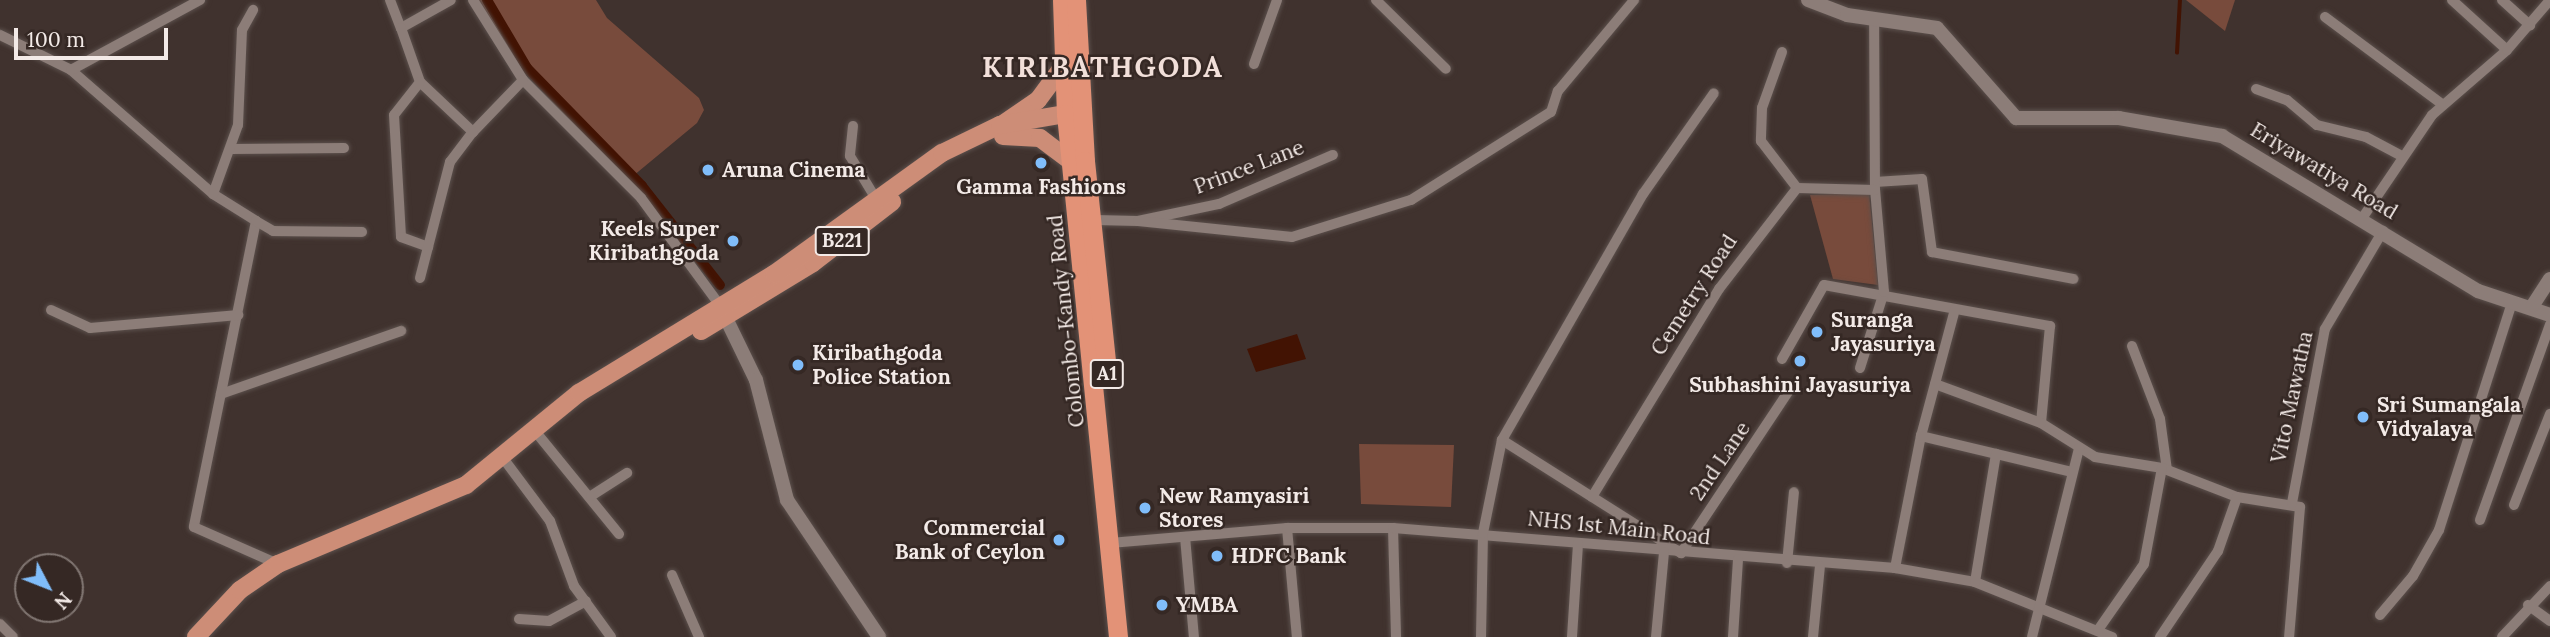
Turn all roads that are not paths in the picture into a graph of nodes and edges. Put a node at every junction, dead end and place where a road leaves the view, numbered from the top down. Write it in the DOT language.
graph roads {
  1 [pos="200,0"];
  2 [pos="390,0"];
  3 [pos="451,0"];
  4 [pos="473,0"];
  5 [pos="1062,0"];
  6 [pos="1076,0"];
  7 [pos="1277,0"];
  8 [pos="1376,0"];
  9 [pos="1634,0"];
  10 [pos="1808,0"];
  11 [pos="2452,0"];
  12 [pos="2502,0"];
  13 [pos="2548,1"];
  14 [pos="253,10"];
  15 [pos="2325,17"];
  16 [pos="1874,20"];
  17 [pos="2530,25"];
  18 [pos="401,28"];
  19 [pos="0,36"];
  20 [pos="2507,51"];
  21 [pos="1782,52"];
  22 [pos="1254,64"];
  23 [pos="1064,65"];
  24 [pos="1447,69"];
  25 [pos="71,70"];
  26 [pos="523,80"];
  27 [pos="420,82"];
  28 [pos="2256,89"];
  29 [pos="1714,93"];
  30 [pos="2443,105"];
  31 [pos="1072,121"];
  32 [pos="853,126"];
  33 [pos="1002,130"];
  34 [pos="473,132"];
  35 [pos="231,149"];
  36 [pos="345,149"];
  37 [pos="1333,155"];
  38 [pos="2401,156"];
  39 [pos="1072,162"];
  40 [pos="1875,186"];
  41 [pos="1797,188"];
  42 [pos="213,194"];
  43 [pos="876,200"];
  44 [pos="2363,217"];
  45 [pos="1095,220"];
  46 [pos="256,221"];
  47 [pos="1138,221"];
  48 [pos="2383,231"];
  49 [pos="362,232"];
  50 [pos="428,247"];
  51 [pos="420,278"];
  52 [pos="2073,278"];
  53 [pos="2550,279"];
  54 [pos="1884,292"];
  55 [pos="2533,305"];
  56 [pos="2511,306"];
  57 [pos="1955,309"];
  58 [pos="51,310"];
  59 [pos="724,313"];
  60 [pos="238,315"];
  61 [pos="2550,315"];
  62 [pos="2550,324"];
  63 [pos="401,331"];
  64 [pos="2132,346"];
  65 [pos="1782,359"];
  66 [pos="1860,368"];
  67 [pos="1935,384"];
  68 [pos="1790,389"];
  69 [pos="221,394"];
  70 [pos="2550,414"];
  71 [pos="2041,423"];
  72 [pos="535,432"];
  73 [pos="1921,436"];
  74 [pos="1502,440"];
  75 [pos="2079,448"];
  76 [pos="1996,454"];
  77 [pos="503,458"];
  78 [pos="2164,469"];
  79 [pos="2072,472"];
  80 [pos="627,473"];
  81 [pos="1794,492"];
  82 [pos="591,496"];
  83 [pos="1592,497"];
  84 [pos="2237,497"];
  85 [pos="2292,503"];
  86 [pos="2514,505"];
  87 [pos="2480,520"];
  88 [pos="1287,528"];
  89 [pos="1393,528"];
  90 [pos="1483,533"];
  91 [pos="619,534"];
  92 [pos="1185,537"];
  93 [pos="1116,542"];
  94 [pos="1578,543"];
  95 [pos="1664,552"];
  96 [pos="1681,553"];
  97 [pos="1738,559"];
  98 [pos="1787,563"];
  99 [pos="278,564"];
  100 [pos="1820,566"];
  101 [pos="1895,568"];
  102 [pos="672,575"];
  103 [pos="1975,582"];
  104 [pos="2550,586"];
  105 [pos="586,601"];
  106 [pos="2528,605"];
  107 [pos="2042,606"];
  108 [pos="2380,615"];
  109 [pos="519,619"];
  110 [pos="2550,621"];
  111 [pos="0,624"];
  112 [pos="2098,630"];
  113 [pos="13,637"];
  114 [pos="195,637"];
  115 [pos="611,637"];
  116 [pos="699,637"];
  117 [pos="879,637"];
  118 [pos="1118,637"];
  119 [pos="1130,637"];
  120 [pos="1194,637"];
  121 [pos="1297,637"];
  122 [pos="1396,637"];
  123 [pos="1481,637"];
  124 [pos="1572,637"];
  125 [pos="1656,637"];
  126 [pos="1733,637"];
  127 [pos="1814,637"];
  128 [pos="2032,637"];
  129 [pos="2112,637"];
  130 [pos="2160,637"];
  131 [pos="2289,637"];
  132 [pos="2502,637"];
  1 -- 25 [label="street"];
  2 -- 18 [label="street"];
  3 -- 18 [label="street"];
  4 -- 26 [label="street"];
  5 -- 23 [label="highway, Colombo-Kandy Road / A1"];
  6 -- 31 [label="highway, Colombo-Kandy Road / A1"];
  7 -- 22 [label="street"];
  8 -- 24 [label="street"];
  9 -- 47 [label="street"];
  10 -- 16 [label="street, Eriyawatiya Road"];
  11 -- 20 [label="street"];
  12 -- 17 [label="street"];
  13 -- 17 [label="street"];
  14 -- 35 [label="street"];
  15 -- 30 [label="street"];
  16 -- 40 [label="street"];
  16 -- 44 [label="street, Eriyawatiya Road"];
  17 -- 20 [label="street"];
  18 -- 27 [label="street"];
  19 -- 25 [label="street"];
  20 -- 30 [label="street"];
  21 -- 41 [label="street"];
  23 -- 31 [label="highway, Colombo-Kandy Road / A1"];
  23 -- 33 [label="main road"];
  25 -- 42 [label="street"];
  26 -- 34 [label="street"];
  26 -- 59 [label="street"];
  27 -- 34 [label="street"];
  27 -- 50 [label="street"];
  28 -- 38 [label="street"];
  29 -- 74 [label="street"];
  30 -- 38 [label="street"];
  31 -- 33 [label="main road, B221"];
  31 -- 39 [label="highway, Colombo-Kandy Road / A1"];
  31 -- 45 [label="highway, Colombo-Kandy Road / A1"];
  32 -- 43 [label="street"];
  33 -- 39 [label="main road"];
  33 -- 43 [label="main road, B221"];
  33 -- 59 [label="main road, B221"];
  34 -- 50 [label="street"];
  35 -- 36 [label="street"];
  35 -- 42 [label="street"];
  37 -- 47 [label="street, Prince Lane"];
  38 -- 44 [label="street"];
  39 -- 93 [label="highway, Colombo-Kandy Road / A1"];
  40 -- 41 [label="street"];
  40 -- 52 [label="street"];
  40 -- 54 [label="street"];
  41 -- 83 [label="street, Cemetry Road"];
  42 -- 46 [label="street"];
  43 -- 59 [label="main road, B221"];
  44 -- 48 [label="street, Eriyawatiya Road"];
  45 -- 47 [label="street, Prince Lane"];
  45 -- 93 [label="highway, Colombo-Kandy Road / A1"];
  46 -- 49 [label="street"];
  46 -- 60 [label="street"];
  48 -- 56 [label="street, Eriyawatiya Road"];
  48 -- 85 [label="street, Vito Mawatha"];
  50 -- 51 [label="street"];
  53 -- 55 [label="street"];
  54 -- 57 [label="street"];
  54 -- 65 [label="street"];
  54 -- 66 [label="street"];
  55 -- 56 [label="street"];
  55 -- 61 [label="street"];
  56 -- 108 [label="street"];
  57 -- 67 [label="street"];
  57 -- 71 [label="street"];
  58 -- 60 [label="street"];
  59 -- 72 [label="main road, B221"];
  59 -- 117 [label="street"];
  60 -- 69 [label="street"];
  62 -- 87 [label="street"];
  63 -- 69 [label="street"];
  64 -- 78 [label="street"];
  67 -- 71 [label="street"];
  67 -- 73 [label="street"];
  68 -- 96 [label="street, 2nd Lane"];
  69 -- 99 [label="street"];
  70 -- 86 [label="street"];
  71 -- 75 [label="street"];
  72 -- 77 [label="main road, B221"];
  72 -- 82 [label="street"];
  73 -- 76 [label="street"];
  73 -- 101 [label="street"];
  74 -- 83 [label="street"];
  74 -- 90 [label="street"];
  75 -- 78 [label="street"];
  75 -- 79 [label="street"];
  76 -- 79 [label="street"];
  76 -- 103 [label="street"];
  77 -- 99 [label="main road, B221"];
  77 -- 105 [label="street"];
  78 -- 84 [label="street"];
  78 -- 112 [label="street"];
  79 -- 107 [label="street"];
  80 -- 82 [label="street"];
  81 -- 98 [label="street"];
  82 -- 91 [label="street"];
  83 -- 96 [label="street"];
  84 -- 85 [label="street"];
  84 -- 130 [label="street"];
  85 -- 131 [label="street"];
  88 -- 89 [label="street, NHS 1st Main Road"];
  88 -- 92 [label="street, NHS 1st Main Road"];
  88 -- 121 [label="street"];
  89 -- 90 [label="street, NHS 1st Main Road"];
  89 -- 122 [label="street"];
  90 -- 94 [label="street, NHS 1st Main Road"];
  90 -- 123 [label="street"];
  92 -- 93 [label="street, NHS 1st Main Road"];
  92 -- 120 [label="street"];
  93 -- 118 [label="highway, Colombo-Kandy Road / A1"];
  93 -- 119 [label="highway, Colombo-Kandy Road / A1"];
  94 -- 95 [label="street, NHS 1st Main Road"];
  94 -- 124 [label="street"];
  95 -- 96 [label="street, NHS 1st Main Road"];
  95 -- 125 [label="street"];
  96 -- 97 [label="street, NHS 1st Main Road"];
  97 -- 98 [label="street, NHS 1st Main Road"];
  97 -- 126 [label="street"];
  98 -- 100 [label="street, NHS 1st Main Road"];
  99 -- 114 [label="main road, B221"];
  100 -- 101 [label="street, NHS 1st Main Road"];
  100 -- 127 [label="street"];
  101 -- 103 [label="street, NHS 1st Main Road"];
  102 -- 116 [label="street"];
  103 -- 107 [label="street, NHS 1st Main Road"];
  104 -- 106 [label="street"];
  105 -- 109 [label="street"];
  105 -- 115 [label="street"];
  106 -- 110 [label="street"];
  106 -- 132 [label="street"];
  107 -- 112 [label="street, NHS 1st Main Road"];
  107 -- 128 [label="street"];
  111 -- 113 [label="street"];
  112 -- 129 [label="street, NHS 1st Main Road"];
}
